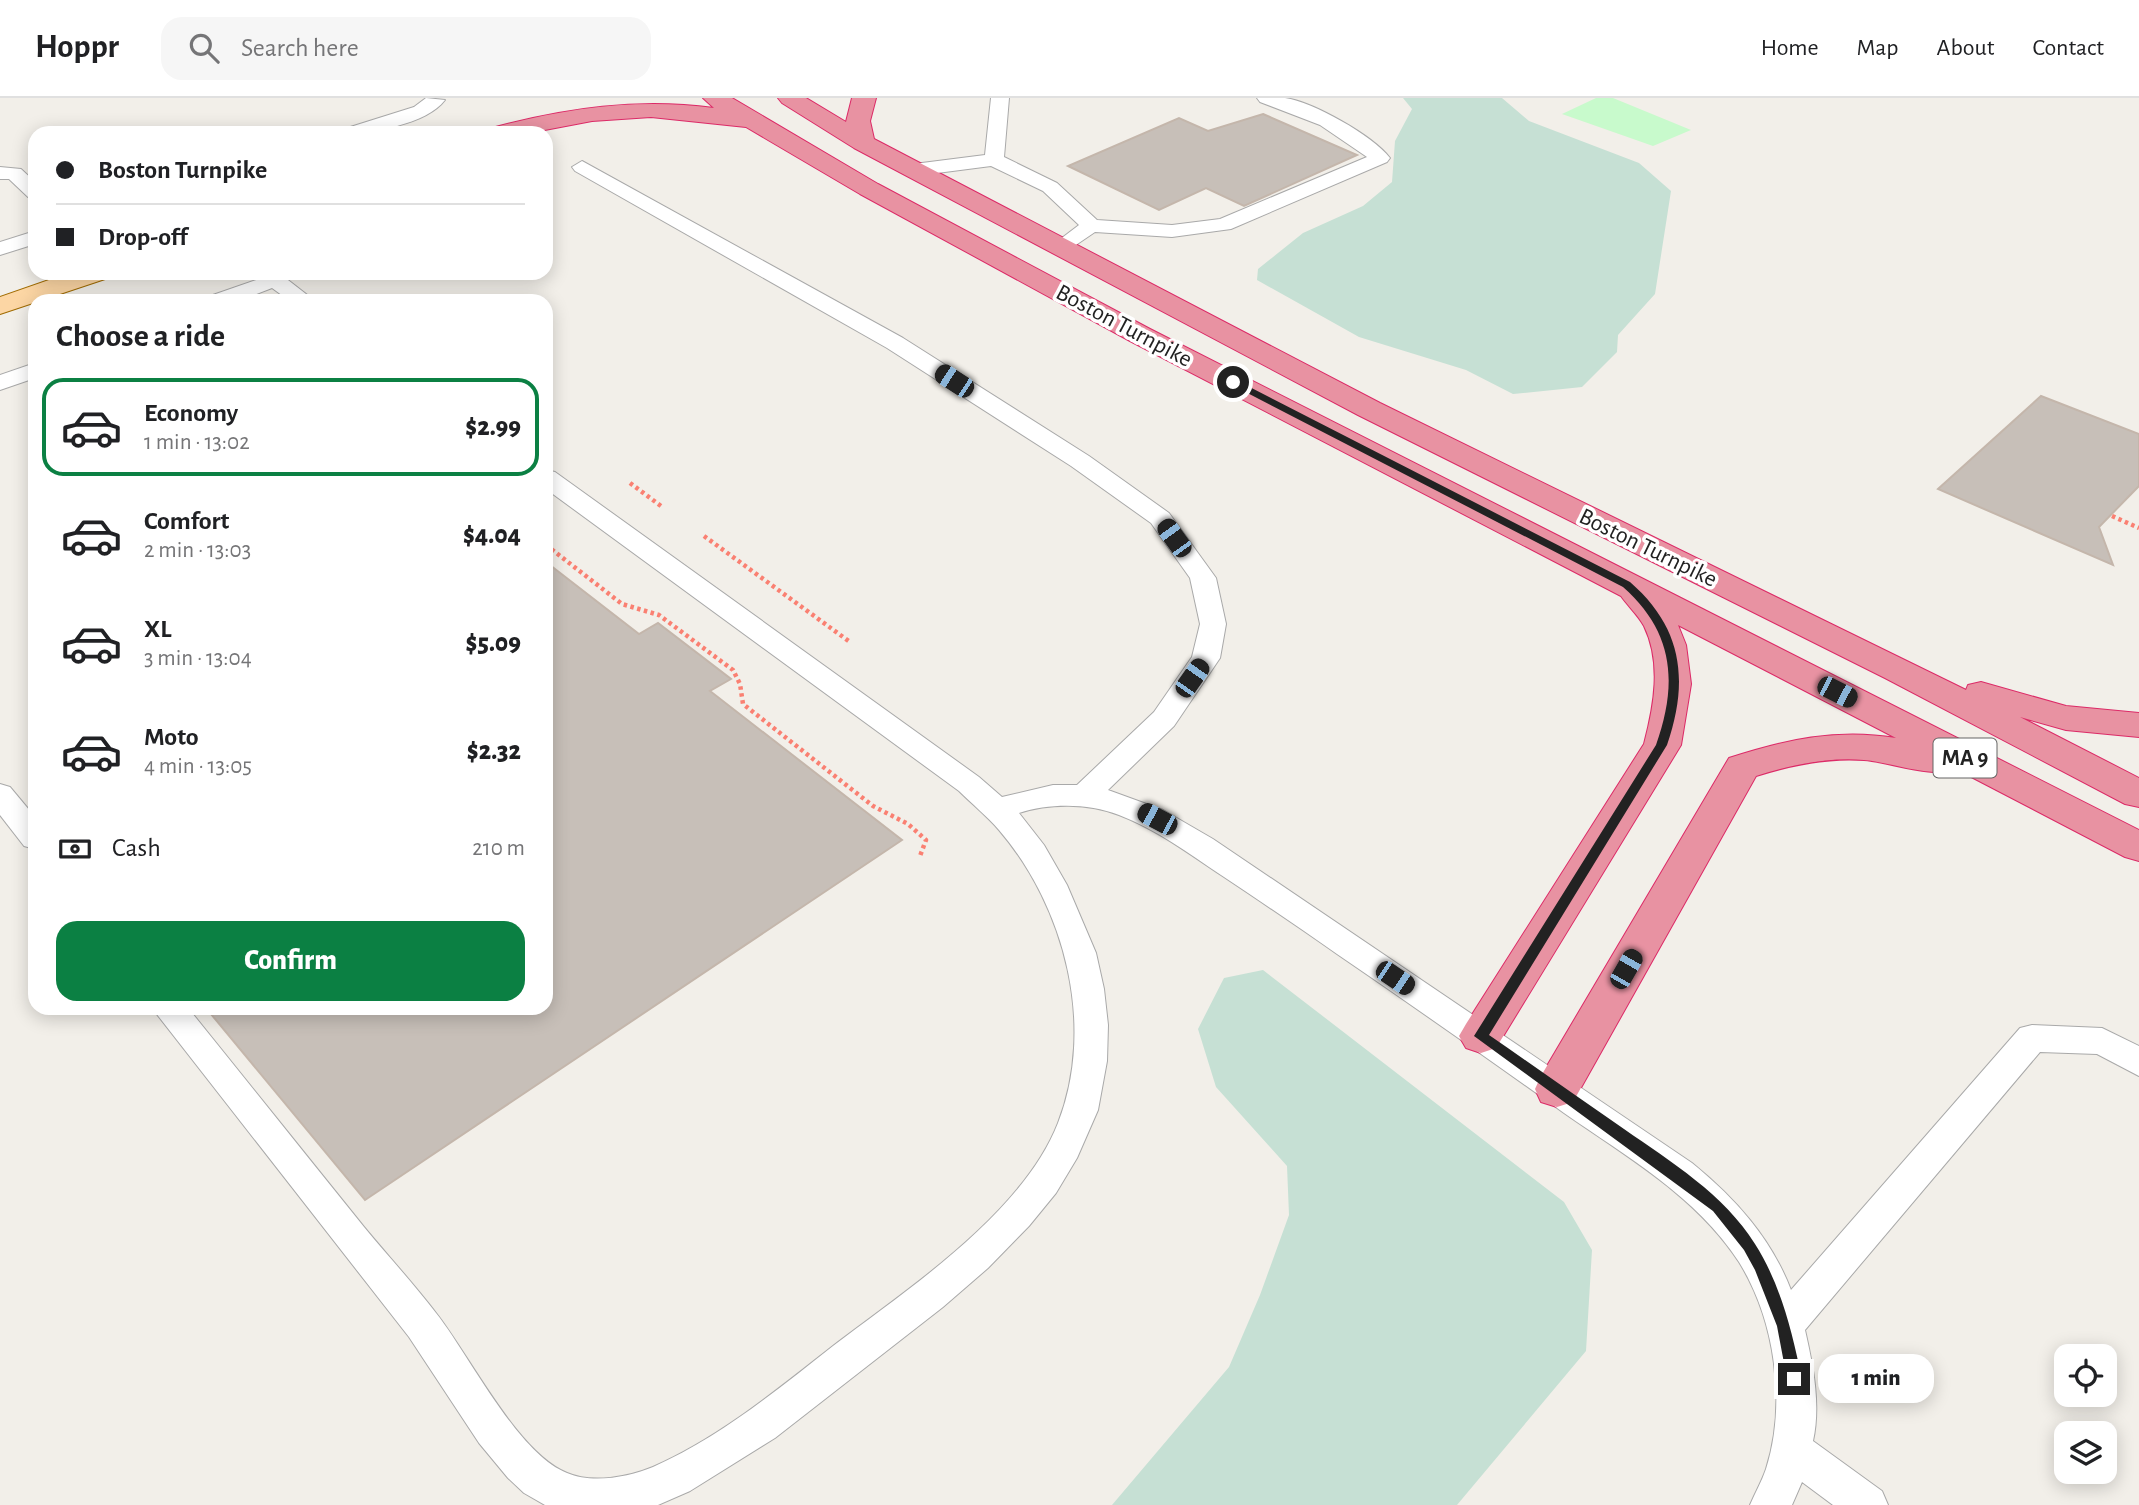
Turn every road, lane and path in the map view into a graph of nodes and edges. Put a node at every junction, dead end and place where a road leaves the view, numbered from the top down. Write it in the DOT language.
graph roads {
  1 [pos="435,98"];
  2 [pos="579,98"];
  3 [pos="715,98"];
  4 [pos="790,98"];
  5 [pos="864,98"];
  6 [pos="1000,98"];
  7 [pos="1266,98"];
  8 [pos="760,124"];
  9 [pos="373,126"];
  10 [pos="509,126"];
  11 [pos="530,126"];
  12 [pos="863,143"];
  13 [pos="994,160"];
  14 [pos="582,167"];
  15 [pos="914,170"];
  16 [pos="0,173"];
  17 [pos="28,186"];
  18 [pos="1091,226"];
  19 [pos="28,239"];
  20 [pos="1060,247"];
  21 [pos="0,249"];
  22 [pos="76,280"];
  23 [pos="262,280"];
  24 [pos="275,280"];
  25 [pos="35,294"];
  26 [pos="233,294"];
  27 [pos="294,294"];
  28 [pos="28,296"];
  29 [pos="0,306"];
  30 [pos="28,373"];
  31 [pos="0,383"];
  32 [pos="553,482"];
  33 [pos="630,483"];
  34 [pos="661,506"];
  35 [pos="2112,516"];
  36 [pos="2139,528"];
  37 [pos="704,536"];
  38 [pos="553,550"];
  39 [pos="1627,584"];
  40 [pos="850,642"];
  41 [pos="1898,670"];
  42 [pos="2139,725"];
  43 [pos="1998,775"];
  44 [pos="0,794"];
  45 [pos="2139,794"];
  46 [pos="1085,795"];
  47 [pos="996,810"];
  48 [pos="28,829"];
  49 [pos="2139,847"];
  50 [pos="920,856"];
  51 [pos="175,1015"];
  52 [pos="1481,1036"];
  53 [pos="2139,1062"];
  54 [pos="1557,1089"];
  55 [pos="1784,1326"];
  56 [pos="1792,1450"];
  57 [pos="1770,1505"];
  58 [pos="1867,1505"];
  1 -- 9 [label="lane"];
  2 -- 10 [label="highway"];
  3 -- 8 [label="highway, Boston Turnpike / MA 9"];
  4 -- 12 [label="highway, Boston Turnpike / MA 9"];
  5 -- 12 [label="highway"];
  6 -- 13 [label="lane"];
  7 -- 18 [label="lane"];
  8 -- 11 [label="highway"];
  8 -- 39 [label="highway, Boston Turnpike / MA 9"];
  12 -- 15 [label="highway, Boston Turnpike / MA 9"];
  13 -- 15 [label="lane"];
  13 -- 18 [label="lane"];
  14 -- 46 [label="lane"];
  15 -- 20 [label="highway, Boston Turnpike / MA 9"];
  16 -- 17 [label="lane"];
  18 -- 20 [label="lane"];
  19 -- 21 [label="lane"];
  20 -- 41 [label="highway, Boston Turnpike / MA 9"];
  22 -- 25 [label="main road"];
  23 -- 26 [label="lane"];
  24 -- 27 [label="lane"];
  28 -- 29 [label="main road"];
  30 -- 31 [label="lane"];
  32 -- 47 [label="lane"];
  33 -- 34 [label="path"];
  35 -- 36 [label="path"];
  37 -- 40 [label="path"];
  38 -- 50 [label="path"];
  39 -- 43 [label="highway, Boston Turnpike / MA 9"];
  39 -- 52 [label="highway"];
  41 -- 42 [label="highway"];
  41 -- 45 [label="highway, Boston Turnpike / MA 9"];
  43 -- 49 [label="highway, Boston Turnpike / MA 9"];
  43 -- 54 [label="highway"];
  44 -- 48 [label="lane"];
  46 -- 47 [label="lane"];
  46 -- 52 [label="lane"];
  47 -- 51 [label="lane"];
  52 -- 54 [label="lane"];
  53 -- 55 [label="lane"];
  54 -- 55 [label="lane"];
  55 -- 56 [label="lane"];
  56 -- 57 [label="lane"];
  56 -- 58 [label="lane"];
}
